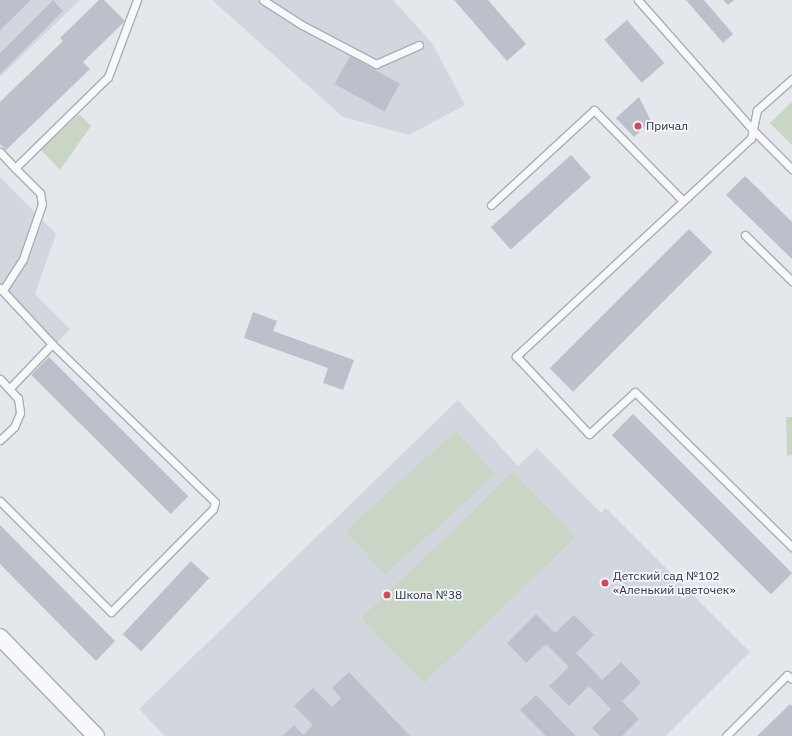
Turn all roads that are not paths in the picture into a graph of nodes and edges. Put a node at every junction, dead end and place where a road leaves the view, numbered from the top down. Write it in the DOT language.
graph roads {
  1 [pos="137,0"];
  2 [pos="263,0"];
  3 [pos="638,0"];
  4 [pos="419,45"];
  5 [pos="792,79"];
  6 [pos="754,131"];
  7 [pos="0,152"];
  8 [pos="15,168"];
  9 [pos="792,170"];
  10 [pos="683,201"];
  11 [pos="490,205"];
  12 [pos="745,235"];
  13 [pos="792,281"];
  14 [pos="1,289"];
  15 [pos="52,344"];
  16 [pos="0,379"];
  17 [pos="9,389"];
  18 [pos="0,440"];
  19 [pos="0,501"];
  20 [pos="792,548"];
  21 [pos="0,637"];
  22 [pos="792,679"];
  23 [pos="96,736"];
  24 [pos="726,736"];
  1 -- 8 [label="lane"];
  2 -- 4 [label="lane"];
  3 -- 6 [label="lane"];
  5 -- 6 [label="lane"];
  6 -- 9 [label="lane"];
  6 -- 10 [label="lane"];
  7 -- 8 [label="lane"];
  8 -- 14 [label="lane"];
  10 -- 11 [label="lane"];
  10 -- 20 [label="lane"];
  12 -- 13 [label="lane"];
  14 -- 15 [label="lane"];
  15 -- 17 [label="lane"];
  15 -- 19 [label="lane"];
  16 -- 17 [label="lane"];
  17 -- 18 [label="lane"];
  21 -- 23 [label="street"];
  22 -- 24 [label="lane"];
}
